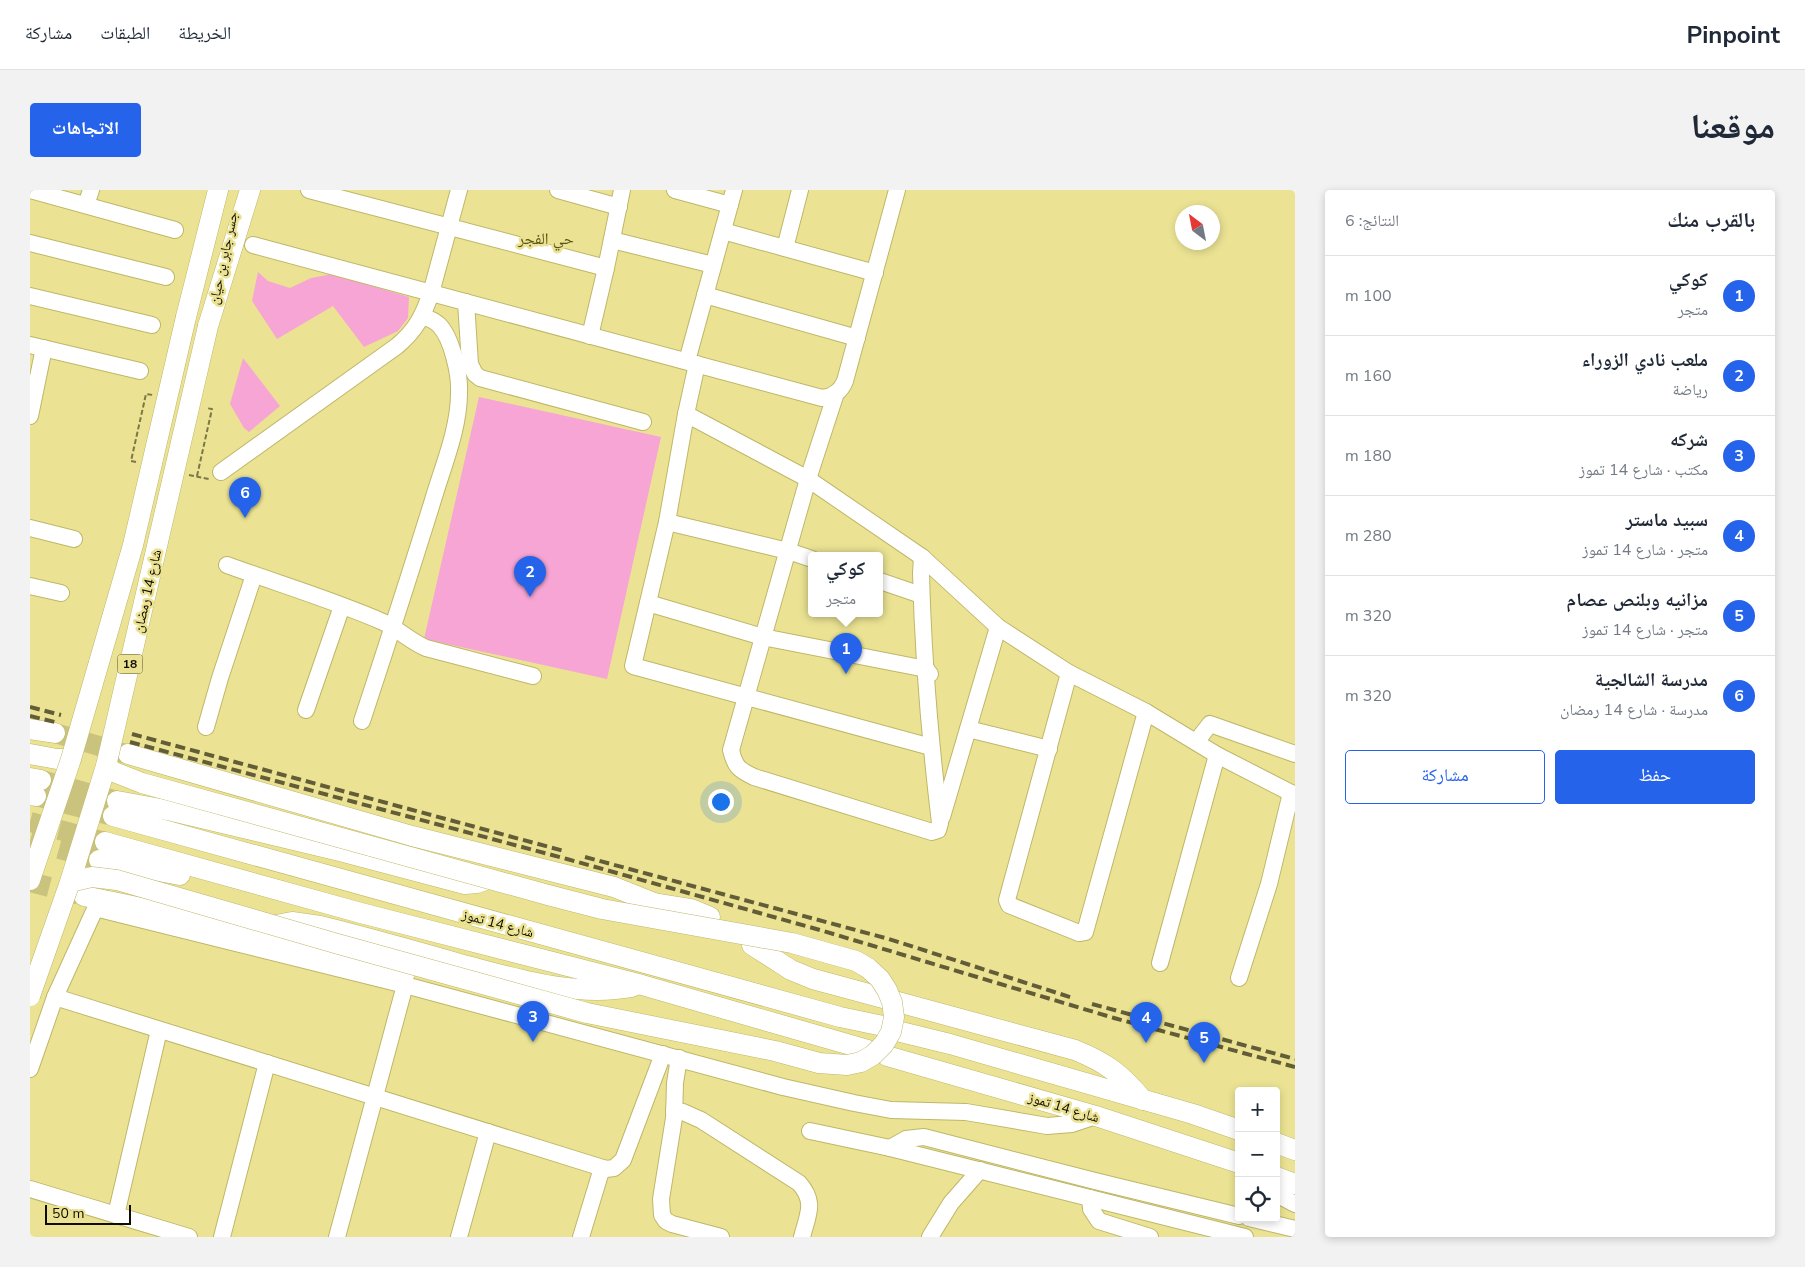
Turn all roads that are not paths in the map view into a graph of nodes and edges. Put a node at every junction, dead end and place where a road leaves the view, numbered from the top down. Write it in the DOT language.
graph roads {
  1 [pos="30,190"];
  2 [pos="208,190"];
  3 [pos="218,190"];
  4 [pos="238,190"];
  5 [pos="250,190"];
  6 [pos="309,190"];
  7 [pos="459,190"];
  8 [pos="558,190"];
  9 [pos="622,190"];
  10 [pos="675,190"];
  11 [pos="800,190"];
  12 [pos="897,190"];
  13 [pos="732,197"];
  14 [pos="89,198"];
  15 [pos="619,207"];
  16 [pos="449,226"];
  17 [pos="174,230"];
  18 [pos="723,231"];
  19 [pos="612,240"];
  20 [pos="30,243"];
  21 [pos="253,245"];
  22 [pos="785,248"];
  23 [pos="713,265"];
  24 [pos="606,268"];
  25 [pos="875,273"];
  26 [pos="166,277"];
  27 [pos="431,293"];
  28 [pos="705,295"];
  29 [pos="30,296"];
  30 [pos="466,302"];
  31 [pos="422,316"];
  32 [pos="186,317"];
  33 [pos="152,325"];
  34 [pos="208,326"];
  35 [pos="590,336"];
  36 [pos="857,338"];
  37 [pos="37,347"];
  38 [pos="692,362"];
  39 [pos="140,371"];
  40 [pos="33,387"];
  41 [pos="836,393"];
  42 [pos="686,414"];
  43 [pos="30,416"];
  44 [pos="643,422"];
  45 [pos="221,472"];
  46 [pos="808,479"];
  47 [pos="667,522"];
  48 [pos="30,528"];
  49 [pos="74,539"];
  50 [pos="788,551"];
  51 [pos="922,557"];
  52 [pos="808,558"];
  53 [pos="227,566"];
  54 [pos="254,575"];
  55 [pos="883,582"];
  56 [pos="30,586"];
  57 [pos="61,593"];
  58 [pos="921,595"];
  59 [pos="648,603"];
  60 [pos="342,606"];
  61 [pos="998,627"];
  62 [pos="393,628"];
  63 [pos="764,637"];
  64 [pos="928,672"];
  65 [pos="1069,673"];
  66 [pos="533,676"];
  67 [pos="746,698"];
  68 [pos="306,710"];
  69 [pos="1146,712"];
  70 [pos="362,721"];
  71 [pos="206,727"];
  72 [pos="968,729"];
  73 [pos="30,730"];
  74 [pos="55,733"];
  75 [pos="1196,742"];
  76 [pos="931,747"];
  77 [pos="1049,749"];
  78 [pos="30,754"];
  79 [pos="128,754"];
  80 [pos="1295,754"];
  81 [pos="1217,755"];
  82 [pos="71,759"];
  83 [pos="106,766"];
  84 [pos="1293,794"];
  85 [pos="940,823"];
  86 [pos="306,827"];
  87 [pos="102,851"];
  88 [pos="31,872"];
  89 [pos="488,879"];
  90 [pos="87,896"];
  91 [pos="654,903"];
  92 [pos="710,917"];
  93 [pos="276,925"];
  94 [pos="752,945"];
  95 [pos="1160,963"];
  96 [pos="464,978"];
  97 [pos="1239,978"];
  98 [pos="405,985"];
  99 [pos="642,985"];
  100 [pos="30,996"];
  101 [pos="55,997"];
  102 [pos="159,1030"];
  103 [pos="868,1050"];
  104 [pos="663,1054"];
  105 [pos="887,1056"];
  106 [pos="679,1058"];
  107 [pos="267,1063"];
  108 [pos="30,1069"];
  109 [pos="375,1097"];
  110 [pos="1143,1100"];
  111 [pos="674,1110"];
  112 [pos="1096,1116"];
  113 [pos="1235,1129"];
  114 [pos="810,1131"];
  115 [pos="488,1132"];
  116 [pos="1280,1144"];
  117 [pos="890,1148"];
  118 [pos="1295,1150"];
  119 [pos="1209,1153"];
  120 [pos="1235,1162"];
  121 [pos="602,1168"];
  122 [pos="980,1170"];
  123 [pos="1235,1170"];
  124 [pos="1280,1178"];
  125 [pos="1295,1184"];
  126 [pos="30,1188"];
  127 [pos="1280,1196"];
  128 [pos="1090,1198"];
  129 [pos="1295,1204"];
  130 [pos="116,1215"];
  131 [pos="1235,1215"];
  132 [pos="1266,1222"];
  133 [pos="1295,1229"];
  134 [pos="189,1237"];
  135 [pos="222,1237"];
  136 [pos="337,1237"];
  137 [pos="459,1237"];
  138 [pos="580,1237"];
  139 [pos="721,1237"];
  140 [pos="802,1237"];
  141 [pos="930,1237"];
  142 [pos="1150,1237"];
  143 [pos="1244,1237"];
  1 -- 14 [label="street"];
  2 -- 32 [label="main road"];
  3 -- 32 [label="main road, جسر جابر بن حيان"];
  4 -- 34 [label="main road, جسر جابر بن حيان"];
  5 -- 34 [label="main road"];
  6 -- 16 [label="street"];
  7 -- 16 [label="street"];
  8 -- 15 [label="street"];
  9 -- 15 [label="street"];
  10 -- 13 [label="street"];
  11 -- 22 [label="street"];
  12 -- 25 [label="street"];
  13 -- 18 [label="street"];
  14 -- 17 [label="street"];
  15 -- 19 [label="street"];
  16 -- 24 [label="street"];
  16 -- 27 [label="street"];
  18 -- 22 [label="street"];
  18 -- 23 [label="street"];
  19 -- 23 [label="street"];
  19 -- 24 [label="street"];
  20 -- 26 [label="street"];
  21 -- 27 [label="street"];
  22 -- 25 [label="street"];
  23 -- 28 [label="street"];
  24 -- 35 [label="street"];
  25 -- 36 [label="street"];
  27 -- 30 [label="street"];
  27 -- 31 [label="street"];
  28 -- 36 [label="street"];
  28 -- 38 [label="street"];
  29 -- 33 [label="street"];
  30 -- 35 [label="street"];
  30 -- 44 [label="street"];
  31 -- 45 [label="street"];
  31 -- 62 [label="street"];
  32 -- 82 [label="main road, شارع 14 رمضان / 18, bridge"];
  34 -- 83 [label="main road, شارع 14 رمضان / 18, bridge"];
  35 -- 38 [label="street"];
  36 -- 41 [label="street"];
  37 -- 39 [label="street"];
  37 -- 40 [label="street"];
  38 -- 41 [label="street"];
  38 -- 42 [label="street"];
  40 -- 43 [label="street"];
  41 -- 46 [label="street"];
  42 -- 46 [label="street"];
  42 -- 47 [label="street"];
  46 -- 50 [label="street"];
  46 -- 51 [label="street"];
  47 -- 50 [label="street"];
  47 -- 59 [label="street"];
  48 -- 49 [label="street"];
  50 -- 52 [label="street"];
  50 -- 63 [label="street"];
  51 -- 58 [label="street"];
  51 -- 61 [label="street"];
  53 -- 54 [label="street"];
  54 -- 60 [label="street"];
  54 -- 71 [label="street"];
  55 -- 58 [label="street"];
  56 -- 57 [label="street"];
  58 -- 64 [label="street"];
  59 -- 63 [label="street"];
  59 -- 67 [label="street"];
  60 -- 62 [label="street"];
  60 -- 68 [label="street"];
  61 -- 65 [label="street"];
  61 -- 72 [label="street"];
  62 -- 66 [label="street"];
  62 -- 70 [label="street"];
  63 -- 64 [label="street"];
  63 -- 67 [label="street"];
  64 -- 76 [label="street"];
  65 -- 69 [label="street"];
  65 -- 77 [label="street"];
  67 -- 76 [label="street"];
  67 -- 85 [label="street"];
  69 -- 75 [label="street"];
  69 -- 77 [label="street"];
  72 -- 77 [label="street"];
  72 -- 85 [label="street"];
  73 -- 74 [label="main road"];
  75 -- 80 [label="street"];
  75 -- 81 [label="street"];
  76 -- 85 [label="street"];
  78 -- 82 [label="main road"];
  79 -- 91 [label="main road"];
  81 -- 84 [label="street"];
  81 -- 95 [label="street"];
  82 -- 88 [label="main road, شارع 14 رمضان / 18, bridge"];
  83 -- 86 [label="main road, bridge"];
  83 -- 90 [label="main road, شارع 14 رمضان / 18, bridge"];
  84 -- 97 [label="street"];
  86 -- 89 [label="main road, bridge"];
  86 -- 91 [label="main road"];
  87 -- 99 [label="main road, شارع 14 تموز"];
  89 -- 96 [label="main road, bridge"];
  89 -- 110 [label="main road, شارع 14 تموز"];
  90 -- 93 [label="main road, bridge"];
  90 -- 96 [label="main road"];
  90 -- 98 [label="street"];
  90 -- 100 [label="main road, شارع 14 رمضان / 18, bridge"];
  90 -- 101 [label="street"];
  91 -- 92 [label="main road"];
  93 -- 96 [label="main road, bridge"];
  93 -- 99 [label="main road"];
  94 -- 110 [label="main road"];
  98 -- 104 [label="street"];
  98 -- 109 [label="street"];
  99 -- 103 [label="main road, شارع 14 تموز"];
  101 -- 102 [label="street"];
  101 -- 108 [label="street"];
  102 -- 107 [label="street"];
  102 -- 130 [label="street"];
  104 -- 106 [label="street"];
  104 -- 121 [label="street"];
  105 -- 112 [label="main road, شارع 14 تموز"];
  106 -- 111 [label="street"];
  106 -- 112 [label="street"];
  107 -- 109 [label="street"];
  107 -- 135 [label="street"];
  109 -- 115 [label="street"];
  109 -- 136 [label="street"];
  110 -- 113 [label="main road, شارع 14 تموز"];
  111 -- 139 [label="street"];
  111 -- 140 [label="street"];
  112 -- 119 [label="main road, شارع 14 تموز"];
  114 -- 117 [label="street"];
  115 -- 121 [label="street"];
  115 -- 137 [label="street"];
  116 -- 118 [label="main road"];
  117 -- 122 [label="street"];
  117 -- 131 [label="street"];
  119 -- 120 [label="main road, شارع 14 تموز"];
  119 -- 123 [label="street"];
  121 -- 138 [label="street"];
  122 -- 128 [label="street"];
  122 -- 141 [label="street"];
  124 -- 125 [label="main road"];
  126 -- 130 [label="street"];
  127 -- 129 [label="street"];
  128 -- 142 [label="street"];
  128 -- 143 [label="street"];
  130 -- 134 [label="street"];
  132 -- 133 [label="street"];
}
